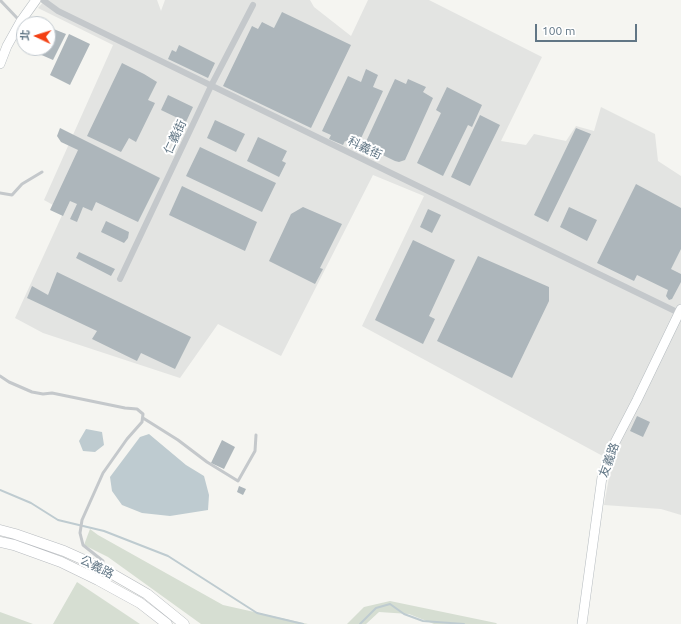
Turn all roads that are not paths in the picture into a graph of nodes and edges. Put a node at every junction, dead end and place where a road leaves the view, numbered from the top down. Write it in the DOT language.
graph roads {
  1 [pos="0,0"];
  2 [pos="36,0"];
  3 [pos="43,0"];
  4 [pos="253,5"];
  5 [pos="16,16"];
  6 [pos="25,16"];
  7 [pos="16,30"];
  8 [pos="0,64"];
  9 [pos="211,86"];
  10 [pos="42,172"];
  11 [pos="0,193"];
  12 [pos="120,280"];
  13 [pos="680,311"];
  14 [pos="0,376"];
  15 [pos="142,418"];
  16 [pos="256,434"];
  17 [pos="0,530"];
  18 [pos="0,542"];
  19 [pos="102,568"];
  20 [pos="98,580"];
  21 [pos="167,624"];
  22 [pos="184,624"];
  23 [pos="582,624"];
  1 -- 5 [label="lane"];
  2 -- 6 [label="street"];
  3 -- 9 [label="street, 科義街"];
  4 -- 9 [label="street, 仁義街"];
  7 -- 8 [label="street"];
  9 -- 12 [label="street, 仁義街"];
  9 -- 13 [label="street, 科義街"];
  10 -- 11 [label="lane"];
  13 -- 23 [label="street, 友義路"];
  14 -- 15 [label="lane"];
  15 -- 16 [label="lane"];
  15 -- 19 [label="lane"];
  17 -- 19 [label="main road, 公義路"];
  18 -- 20 [label="main road, 公義路"];
  19 -- 20 [label="lane"];
  19 -- 22 [label="main road, 公義路"];
  20 -- 21 [label="main road, 公義路"];
}
